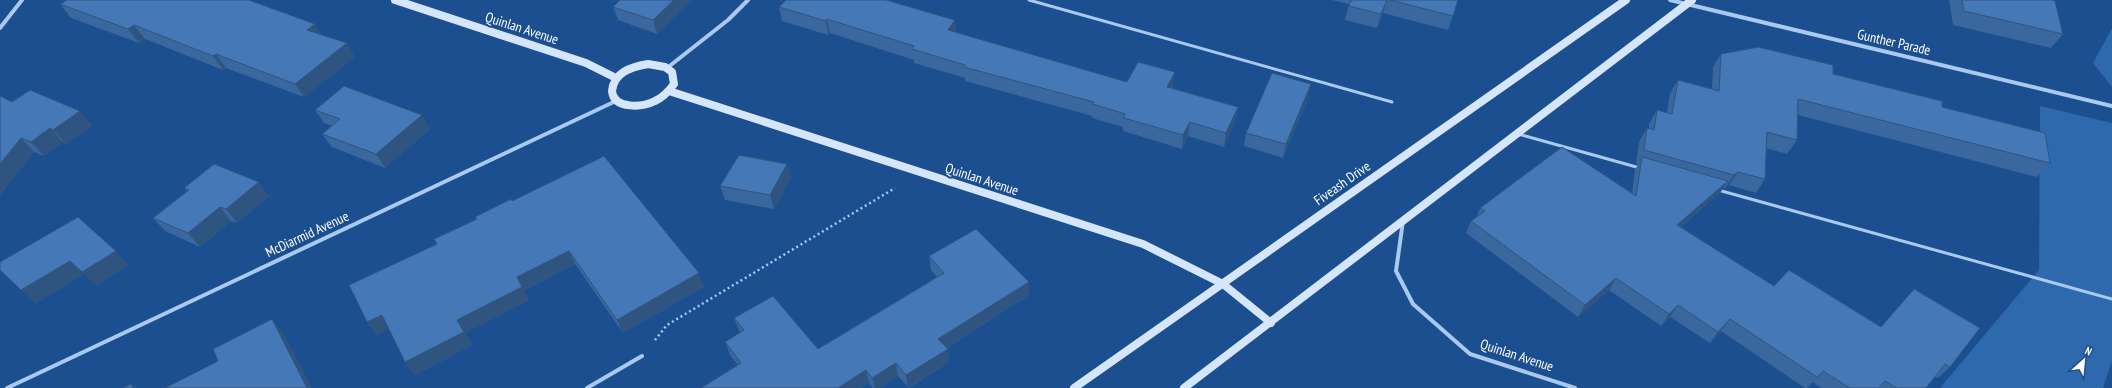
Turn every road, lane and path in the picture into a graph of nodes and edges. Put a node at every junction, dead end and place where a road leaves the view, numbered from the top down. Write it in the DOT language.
graph roads {
  1 [pos="22,0"];
  2 [pos="395,0"];
  3 [pos="748,0"];
  4 [pos="1029,0"];
  5 [pos="1626,0"];
  6 [pos="1670,0"];
  7 [pos="1689,2"];
  8 [pos="0,28"];
  9 [pos="667,68"];
  10 [pos="616,78"];
  11 [pos="670,91"];
  12 [pos="618,100"];
  13 [pos="1392,102"];
  14 [pos="2112,106"];
  15 [pos="1518,134"];
  16 [pos="1644,169"];
  17 [pos="921,173"];
  18 [pos="1713,188"];
  19 [pos="1403,220"];
  20 [pos="1223,284"];
  21 [pos="2112,299"];
  22 [pos="1271,323"];
  23 [pos="642,356"];
  24 [pos="7,388"];
  25 [pos="587,388"];
  26 [pos="1074,388"];
  27 [pos="1184,388"];
  28 [pos="1575,388"];
  1 -- 8 [label="street"];
  2 -- 10 [label="main road, Quinlan Avenue"];
  3 -- 9 [label="street"];
  4 -- 13 [label="lane"];
  5 -- 20 [label="main road, Fiveash Drive"];
  6 -- 7 [label="street, Gunther Parade"];
  7 -- 14 [label="street, Gunther Parade"];
  7 -- 15 [label="main road"];
  9 -- 10 [label="main road"];
  9 -- 11 [label="main road"];
  10 -- 12 [label="main road"];
  11 -- 12 [label="main road"];
  11 -- 17 [label="main road, Quinlan Avenue"];
  12 -- 24 [label="street, McDiarmid Avenue"];
  15 -- 16 [label="lane"];
  15 -- 19 [label="main road"];
  17 -- 20 [label="main road, Quinlan Avenue"];
  17 -- 23 [label="path"];
  18 -- 21 [label="lane"];
  19 -- 22 [label="main road"];
  19 -- 28 [label="street, Quinlan Avenue"];
  20 -- 22 [label="main road, Quinlan Avenue"];
  20 -- 26 [label="main road, Fiveash Drive"];
  22 -- 27 [label="main road"];
  23 -- 25 [label="street"];
}
